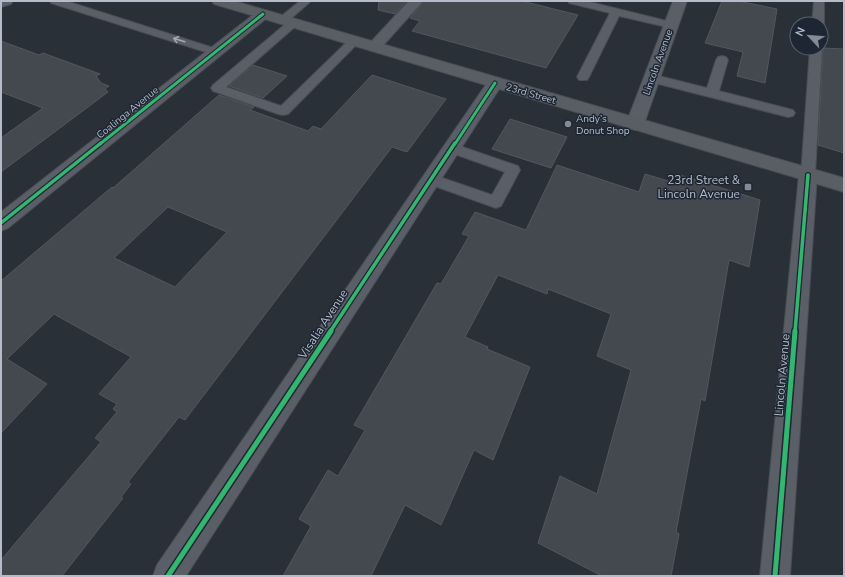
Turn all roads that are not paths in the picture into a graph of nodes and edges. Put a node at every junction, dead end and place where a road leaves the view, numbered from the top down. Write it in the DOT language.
graph roads {
  1 [pos="6,1"];
  2 [pos="55,1"];
  3 [pos="219,1"];
  4 [pos="306,1"];
  5 [pos="416,1"];
  6 [pos="573,1"];
  7 [pos="680,1"];
  8 [pos="819,1"];
  9 [pos="1,4"];
  10 [pos="616,11"];
  11 [pos="263,14"];
  12 [pos="818,16"];
  13 [pos="288,22"];
  14 [pos="671,25"];
  15 [pos="354,41"];
  16 [pos="374,47"];
  17 [pos="216,52"];
  18 [pos="815,56"];
  19 [pos="722,60"];
  20 [pos="583,77"];
  21 [pos="652,78"];
  22 [pos="495,83"];
  23 [pos="712,94"];
  24 [pos="788,113"];
  25 [pos="635,124"];
  26 [pos="451,148"];
  27 [pos="808,175"];
  28 [pos="431,179"];
  29 [pos="844,185"];
  30 [pos="1,223"];
  31 [pos="168,576"];
  32 [pos="775,576"];
  1 -- 9 [label="street"];
  17 -- 2 [label="lane, one-way"];
  3 -- 11 [label="main road, 23rd Street"];
  4 -- 13 [label="lane"];
  5 -- 16 [label="street"];
  6 -- 10 [label="lane"];
  7 -- 14 [label="street, Lincoln Avenue"];
  8 -- 12 [label="lane"];
  10 -- 14 [label="lane"];
  10 -- 20 [label="lane"];
  11 -- 13 [label="main road, 23rd Street"];
  11 -- 17 [label="street, Coalinga Avenue"];
  13 -- 15 [label="main road, 23rd Street"];
  13 -- 15 [label="lane"];
  14 -- 21 [label="street, Lincoln Avenue"];
  15 -- 16 [label="main road, 23rd Street"];
  16 -- 22 [label="main road, 23rd Street"];
  17 -- 30 [label="street, Coalinga Avenue"];
  18 -- 27 [label="lane"];
  19 -- 23 [label="lane"];
  21 -- 23 [label="lane"];
  21 -- 25 [label="street, Lincoln Avenue"];
  22 -- 25 [label="main road, 23rd Street"];
  22 -- 26 [label="street, Visalia Avenue"];
  23 -- 24 [label="lane"];
  25 -- 27 [label="main road, 23rd Street"];
  26 -- 28 [label="street, Visalia Avenue"];
  26 -- 28 [label="lane"];
  27 -- 29 [label="main road, 23rd Street"];
  27 -- 32 [label="street, Lincoln Avenue"];
  28 -- 31 [label="street, Visalia Avenue"];
}
